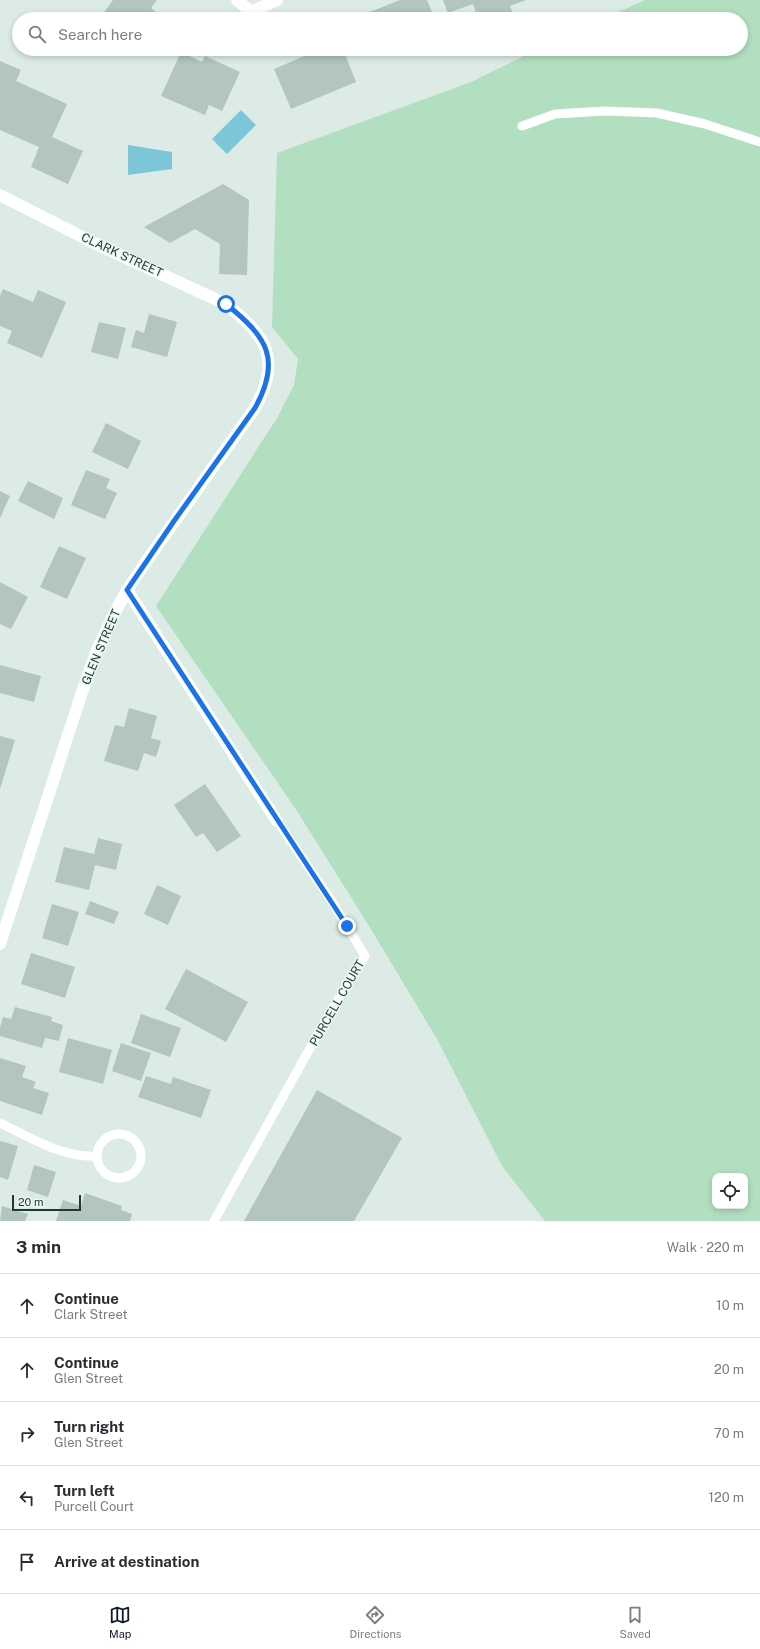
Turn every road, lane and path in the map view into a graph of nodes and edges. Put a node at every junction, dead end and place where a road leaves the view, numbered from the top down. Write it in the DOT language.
graph roads {
  1 [pos="237,0"];
  2 [pos="277,0"];
  3 [pos="522,126"];
  4 [pos="760,142"];
  5 [pos="0,195"];
  6 [pos="243,318"];
  7 [pos="127,590"];
  8 [pos="277,821"];
  9 [pos="0,944"];
  10 [pos="0,1123"];
  11 [pos="96,1156"];
  12 [pos="214,1221"];
  1 -- 2 [label="street"];
  3 -- 4 [label="lane"];
  5 -- 6 [label="street, CLARK STREET"];
  6 -- 7 [label="street, GLEN STREET"];
  7 -- 8 [label="street, PURCELL COURT"];
  7 -- 9 [label="street, GLEN STREET"];
  8 -- 12 [label="lane, PURCELL COURT"];
  10 -- 11 [label="lane"];
  11 -- 11 [label="lane"];
}
